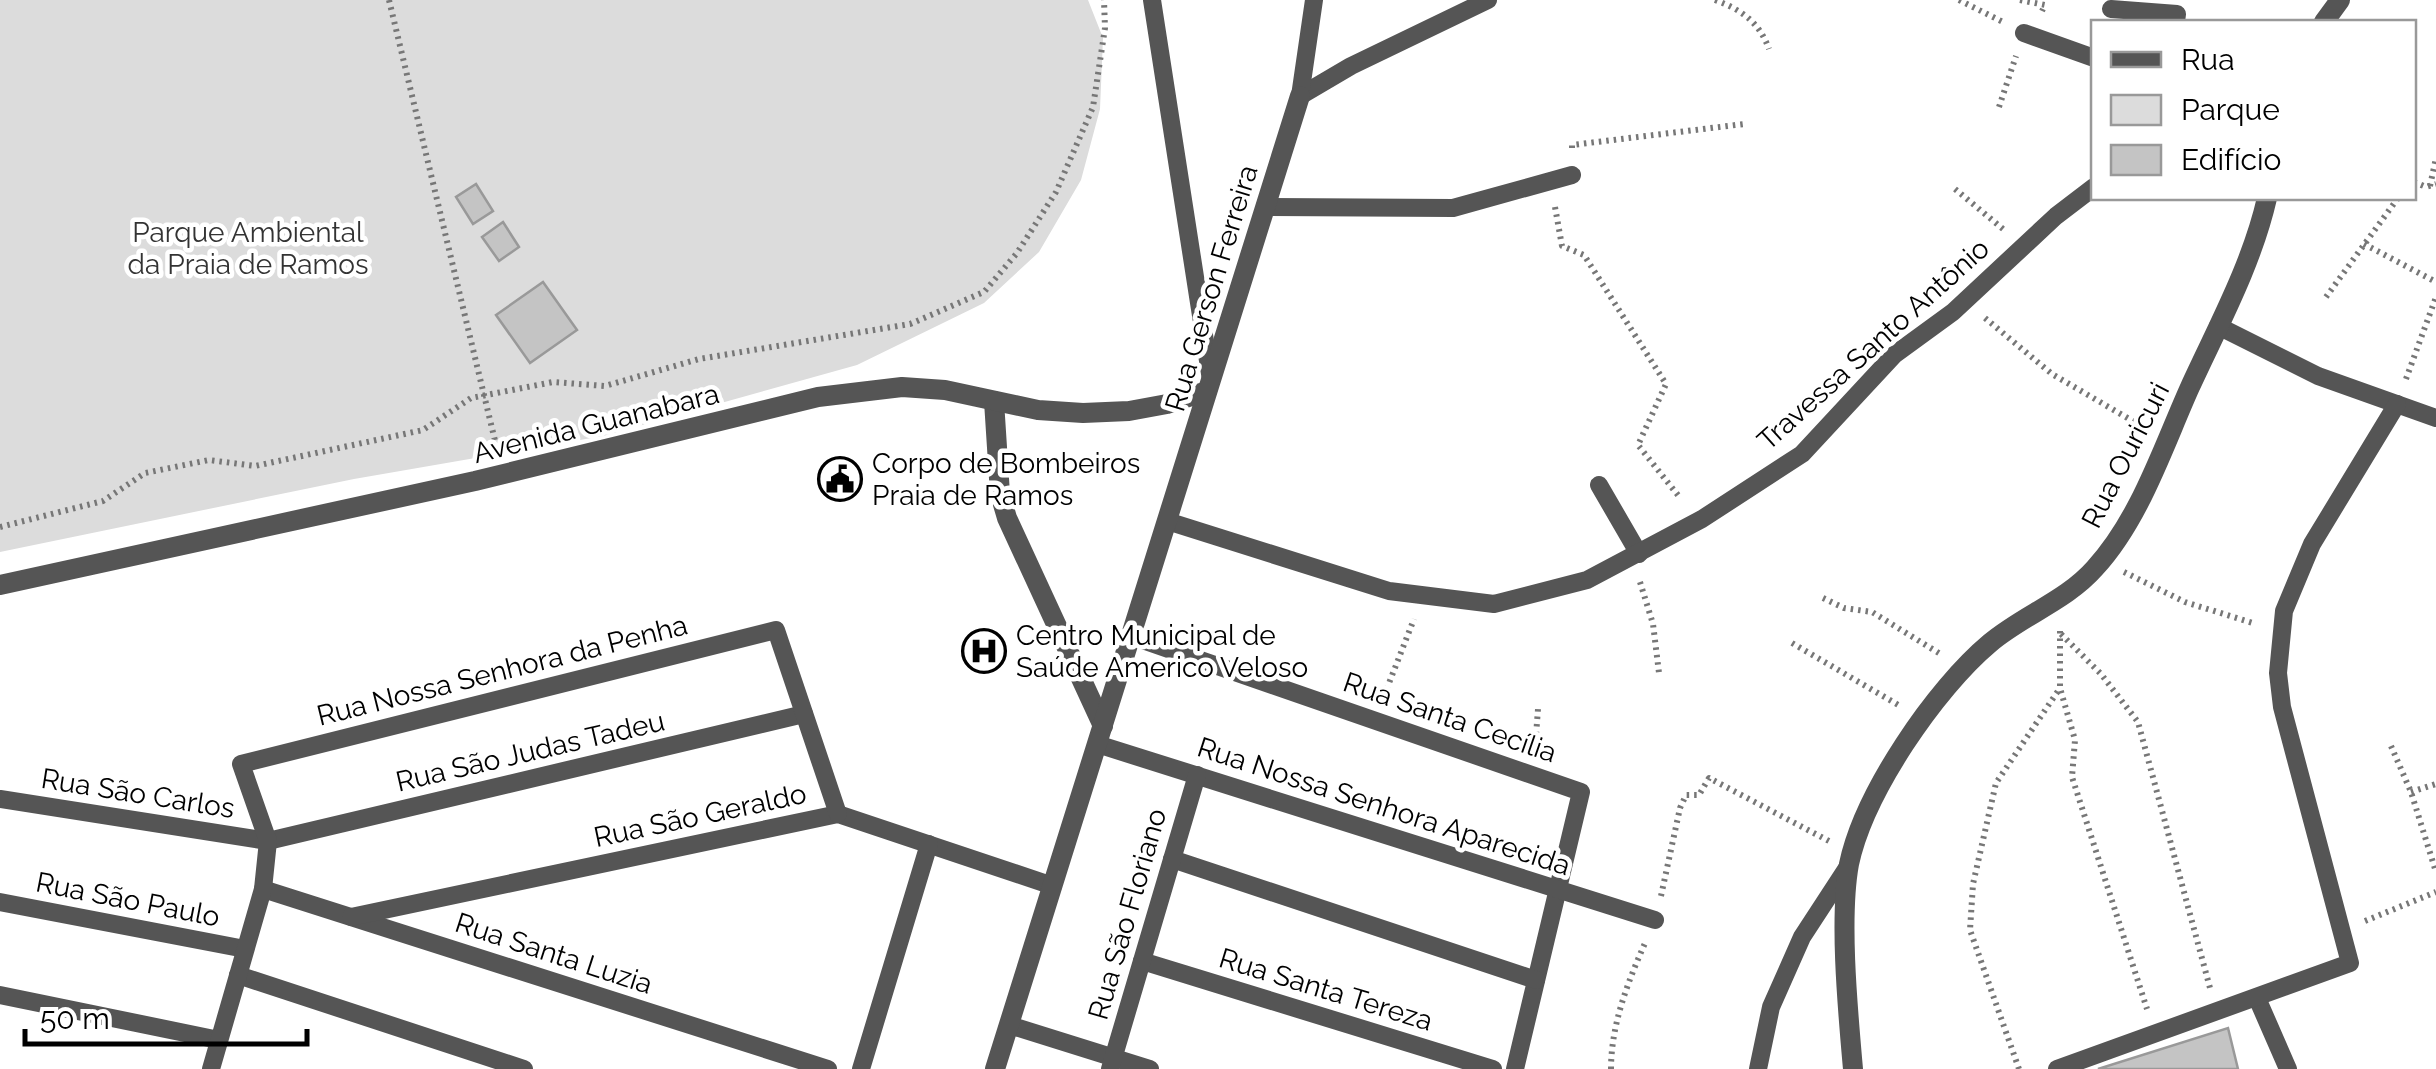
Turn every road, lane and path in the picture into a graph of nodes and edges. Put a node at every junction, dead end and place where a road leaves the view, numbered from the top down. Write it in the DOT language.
graph roads {
  1 [pos="389,0"];
  2 [pos="1104,0"];
  3 [pos="1152,0"];
  4 [pos="1314,0"];
  5 [pos="1488,0"];
  6 [pos="1716,0"];
  7 [pos="1959,0"];
  8 [pos="2111,9"];
  9 [pos="2176,20"];
  10 [pos="2024,32"];
  11 [pos="1769,49"];
  12 [pos="2091,57"];
  13 [pos="1300,96"];
  14 [pos="1999,107"];
  15 [pos="1744,124"];
  16 [pos="2436,158"];
  17 [pos="1572,175"];
  18 [pos="1551,181"];
  19 [pos="2433,185"];
  20 [pos="1956,189"];
  21 [pos="2091,190"];
  22 [pos="2266,200"];
  23 [pos="2397,200"];
  24 [pos="1265,206"];
  25 [pos="2364,244"];
  26 [pos="2024,246"];
  27 [pos="2436,282"];
  28 [pos="2326,297"];
  29 [pos="2436,297"];
  30 [pos="1966,300"];
  31 [pos="2218,326"];
  32 [pos="1209,386"];
  33 [pos="486,395"];
  34 [pos="994,401"];
  35 [pos="2397,404"];
  36 [pos="2436,418"];
  37 [pos="2167,439"];
  38 [pos="502,474"];
  39 [pos="1600,486"];
  40 [pos="1167,521"];
  41 [pos="1698,521"];
  42 [pos="0,527"];
  43 [pos="1636,556"];
  44 [pos="2101,560"];
  45 [pos="0,585"];
  46 [pos="1423,596"];
  47 [pos="1823,598"];
  48 [pos="2060,598"];
  49 [pos="2060,632"];
  50 [pos="2281,633"];
  51 [pos="1130,636"];
  52 [pos="1792,643"];
  53 [pos="1964,668"];
  54 [pos="1659,674"];
  55 [pos="2060,688"];
  56 [pos="1538,709"];
  57 [pos="804,714"];
  58 [pos="1923,719"];
  59 [pos="1374,721"];
  60 [pos="1100,735"];
  61 [pos="2391,746"];
  62 [pos="1532,775"];
  63 [pos="1197,776"];
  64 [pos="2436,784"];
  65 [pos="2411,792"];
  66 [pos="0,799"];
  67 [pos="1680,808"];
  68 [pos="838,814"];
  69 [pos="268,841"];
  70 [pos="929,844"];
  71 [pos="1172,859"];
  72 [pos="1851,859"];
  73 [pos="2436,872"];
  74 [pos="1052,886"];
  75 [pos="263,889"];
  76 [pos="1558,889"];
  77 [pos="2436,892"];
  78 [pos="0,902"];
  79 [pos="352,917"];
  80 [pos="1655,920"];
  81 [pos="2341,931"];
  82 [pos="246,949"];
  83 [pos="1142,961"];
  84 [pos="238,976"];
  85 [pos="1536,980"];
  86 [pos="0,995"];
  87 [pos="2257,998"];
  88 [pos="2216,1013"];
  89 [pos="1010,1025"];
  90 [pos="2155,1034"];
  91 [pos="219,1040"];
  92 [pos="1112,1063"];
  93 [pos="211,1069"];
  94 [pos="524,1069"];
  95 [pos="828,1069"];
  96 [pos="861,1069"];
  97 [pos="996,1069"];
  98 [pos="1150,1069"];
  99 [pos="1492,1069"];
  100 [pos="1514,1069"];
  101 [pos="1758,1069"];
  102 [pos="1853,1069"];
  103 [pos="2019,1069"];
  104 [pos="2057,1069"];
  105 [pos="2288,1069"];
  1 -- 33 [label="path"];
  2 -- 33 [label="path"];
  3 -- 32 [label="lane"];
  4 -- 13 [label="lane"];
  5 -- 13 [label="lane"];
  6 -- 11 [label="path"];
  7 -- 10 [label="path"];
  8 -- 9 [label="lane"];
  10 -- 12 [label="lane"];
  10 -- 14 [label="path"];
  13 -- 24 [label="street, Rua Gerson Ferreira"];
  15 -- 17 [label="path"];
  16 -- 19 [label="path"];
  17 -- 18 [label="lane"];
  18 -- 24 [label="lane"];
  18 -- 41 [label="path"];
  20 -- 26 [label="path"];
  21 -- 26 [label="lane, Travessa Santo Antônio"];
  22 -- 31 [label="street, Rua Ouricuri"];
  23 -- 25 [label="path"];
  24 -- 32 [label="street, Rua Gerson Ferreira"];
  25 -- 27 [label="path"];
  25 -- 28 [label="path"];
  26 -- 30 [label="lane, Travessa Santo Antônio"];
  29 -- 35 [label="path"];
  30 -- 37 [label="path"];
  30 -- 41 [label="lane, Travessa Santo Antônio"];
  31 -- 35 [label="lane"];
  31 -- 37 [label="street, Rua Ouricuri"];
  32 -- 34 [label="street, Avenida Guanabara"];
  32 -- 40 [label="street, Rua Gerson Ferreira"];
  33 -- 38 [label="path"];
  33 -- 42 [label="path"];
  34 -- 38 [label="street, Avenida Guanabara"];
  34 -- 60 [label="street"];
  35 -- 36 [label="lane"];
  35 -- 50 [label="lane"];
  37 -- 44 [label="street, Rua Ouricuri"];
  38 -- 45 [label="street, Avenida Guanabara"];
  39 -- 43 [label="lane"];
  40 -- 46 [label="lane, Travessa Santo Antônio"];
  40 -- 51 [label="street, Rua Gerson Ferreira"];
  41 -- 43 [label="lane, Travessa Santo Antônio"];
  43 -- 46 [label="lane, Travessa Santo Antônio"];
  43 -- 54 [label="path"];
  44 -- 48 [label="street, Rua Ouricuri"];
  44 -- 50 [label="path"];
  46 -- 59 [label="path"];
  47 -- 53 [label="path"];
  48 -- 49 [label="path"];
  48 -- 53 [label="street, Rua Ouricuri"];
  49 -- 55 [label="path"];
  49 -- 88 [label="path"];
  50 -- 81 [label="lane"];
  51 -- 59 [label="lane, Rua Santa Cecília"];
  51 -- 60 [label="street, Rua Gerson Ferreira"];
  52 -- 58 [label="path"];
  53 -- 58 [label="street, Rua Ouricuri"];
  55 -- 90 [label="path"];
  55 -- 103 [label="path"];
  56 -- 62 [label="path"];
  57 -- 68 [label="lane"];
  57 -- 69 [label="lane, Rua São Judas Tadeu"];
  57 -- 69 [label="lane, Rua Nossa Senhora da Penha"];
  58 -- 72 [label="street, Rua Ouricuri"];
  59 -- 62 [label="lane, Rua Santa Cecília"];
  60 -- 63 [label="lane, Rua Nossa Senhora Aparecida"];
  60 -- 74 [label="street, Rua Gerson Ferreira"];
  61 -- 65 [label="path"];
  62 -- 76 [label="lane, Rua Santa Cecília"];
  63 -- 71 [label="lane, Rua São Floriano"];
  63 -- 76 [label="lane, Rua Nossa Senhora Aparecida"];
  64 -- 65 [label="path"];
  65 -- 73 [label="path"];
  66 -- 69 [label="lane, Rua São Carlos"];
  67 -- 72 [label="path"];
  68 -- 70 [label="lane, Rua São Geraldo"];
  68 -- 79 [label="lane, Rua São Geraldo"];
  69 -- 75 [label="lane"];
  70 -- 74 [label="lane, Rua São Geraldo"];
  70 -- 96 [label="lane"];
  71 -- 83 [label="lane, Rua São Floriano"];
  71 -- 85 [label="lane"];
  72 -- 101 [label="lane"];
  72 -- 102 [label="street, Rua Ouricuri"];
  74 -- 89 [label="street, Rua Gerson Ferreira"];
  75 -- 79 [label="lane, Rua Santa Luzia"];
  75 -- 82 [label="lane"];
  76 -- 80 [label="lane, Rua Nossa Senhora Aparecida"];
  76 -- 85 [label="lane"];
  77 -- 81 [label="path"];
  78 -- 82 [label="lane, Rua São Paulo"];
  79 -- 95 [label="lane, Rua Santa Luzia"];
  81 -- 87 [label="lane"];
  82 -- 84 [label="lane"];
  83 -- 92 [label="lane, Rua São Floriano"];
  83 -- 99 [label="lane, Rua Santa Tereza"];
  84 -- 91 [label="lane"];
  84 -- 94 [label="lane"];
  85 -- 100 [label="lane"];
  86 -- 91 [label="lane"];
  87 -- 88 [label="lane"];
  87 -- 105 [label="lane"];
  88 -- 90 [label="lane"];
  89 -- 92 [label="lane"];
  89 -- 97 [label="street, Rua Gerson Ferreira"];
  90 -- 104 [label="lane"];
  91 -- 93 [label="lane"];
  92 -- 98 [label="lane"];
}
